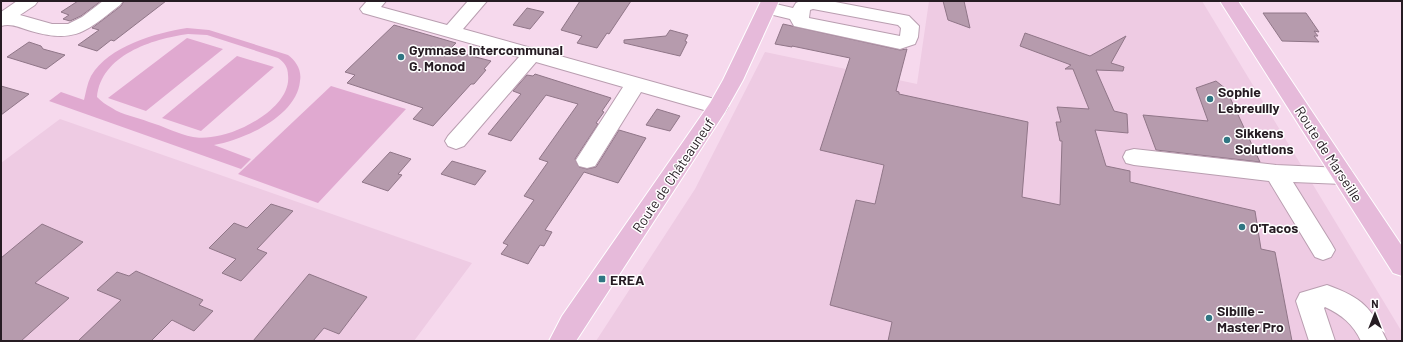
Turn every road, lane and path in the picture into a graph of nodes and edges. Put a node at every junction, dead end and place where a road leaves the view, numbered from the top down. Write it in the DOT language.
graph roads {
  1 [pos="29,1"];
  2 [pos="114,1"];
  3 [pos="478,1"];
  4 [pos="1229,1"];
  5 [pos="373,5"];
  6 [pos="769,5"];
  7 [pos="798,15"];
  8 [pos="4,19"];
  9 [pos="450,32"];
  10 [pos="532,55"];
  11 [pos="635,85"];
  12 [pos="718,107"];
  13 [pos="456,141"];
  14 [pos="1134,157"];
  15 [pos="587,160"];
  16 [pos="1276,173"];
  17 [pos="1343,176"];
  18 [pos="1323,250"];
  19 [pos="1402,266"];
  20 [pos="562,341"];
  21 [pos="1322,341"];
  22 [pos="1374,341"];
  1 -- 8 [label="street"];
  2 -- 8 [label="street"];
  3 -- 9 [label="street"];
  4 -- 17 [label="main road, Route de Marseille"];
  5 -- 9 [label="street"];
  6 -- 7 [label="street"];
  6 -- 12 [label="main road, Route de Châteauneuf"];
  7 -- 7 [label="street"];
  9 -- 10 [label="street"];
  10 -- 11 [label="street"];
  10 -- 13 [label="street"];
  11 -- 12 [label="street"];
  11 -- 15 [label="street"];
  12 -- 20 [label="main road, Route de Châteauneuf"];
  14 -- 16 [label="street"];
  16 -- 17 [label="street"];
  16 -- 18 [label="street"];
  17 -- 19 [label="main road, Route de Marseille"];
  21 -- 22 [label="street"];
}
